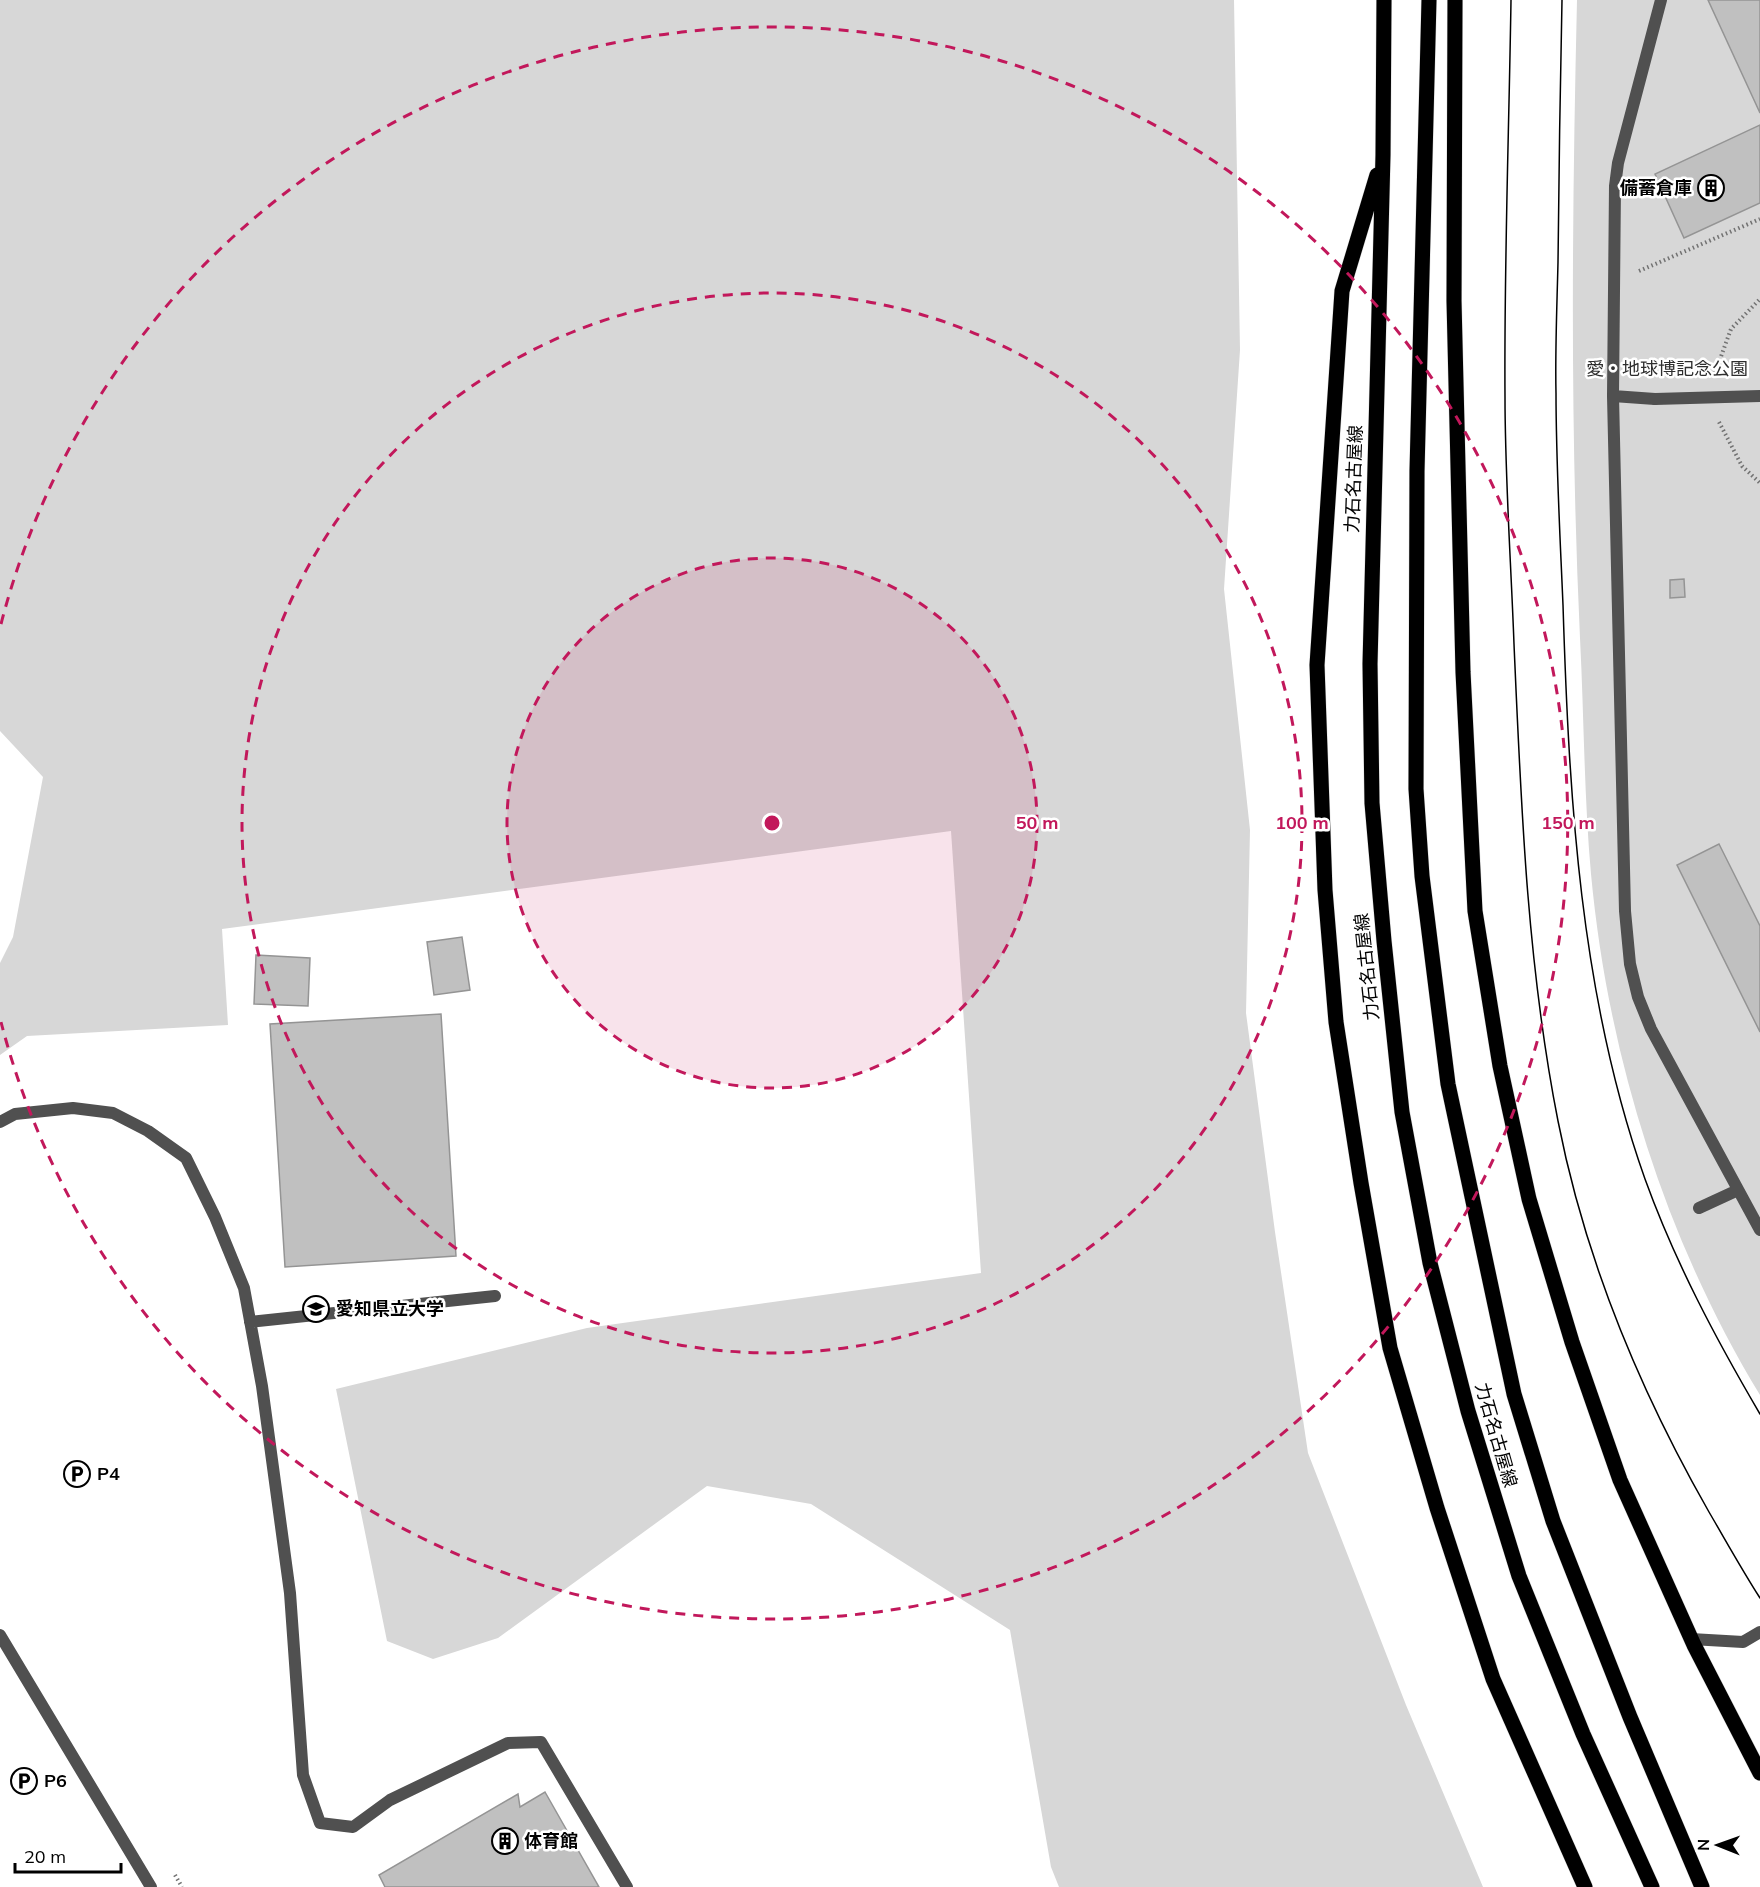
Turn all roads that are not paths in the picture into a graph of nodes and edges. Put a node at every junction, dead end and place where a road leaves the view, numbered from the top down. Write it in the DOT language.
graph roads {
  1 [pos="1384,0"];
  2 [pos="1429,0"];
  3 [pos="1455,0"];
  4 [pos="1661,0"];
  5 [pos="1383,155"];
  6 [pos="1613,396"];
  7 [pos="1760,396"];
  8 [pos="0,1122"];
  9 [pos="1738,1190"];
  10 [pos="1699,1208"];
  11 [pos="1760,1230"];
  12 [pos="495,1296"];
  13 [pos="250,1322"];
  14 [pos="1760,1632"];
  15 [pos="0,1635"];
  16 [pos="1691,1638"];
  17 [pos="1760,1773"];
  18 [pos="151,1887"];
  19 [pos="627,1887"];
  20 [pos="1585,1887"];
  21 [pos="1652,1887"];
  22 [pos="1701,1887"];
  1 -- 5 [label="main road, 力石名古屋線"];
  2 -- 22 [label="main road, 力石名古屋線"];
  3 -- 16 [label="main road"];
  4 -- 6 [label="lane"];
  5 -- 20 [label="main road"];
  5 -- 21 [label="main road, 力石名古屋線"];
  6 -- 7 [label="lane, bridge"];
  6 -- 9 [label="lane"];
  8 -- 13 [label="lane"];
  9 -- 10 [label="lane"];
  9 -- 11 [label="lane"];
  12 -- 13 [label="lane"];
  13 -- 19 [label="lane"];
  14 -- 16 [label="lane"];
  15 -- 18 [label="lane"];
  16 -- 17 [label="main road"];
}
